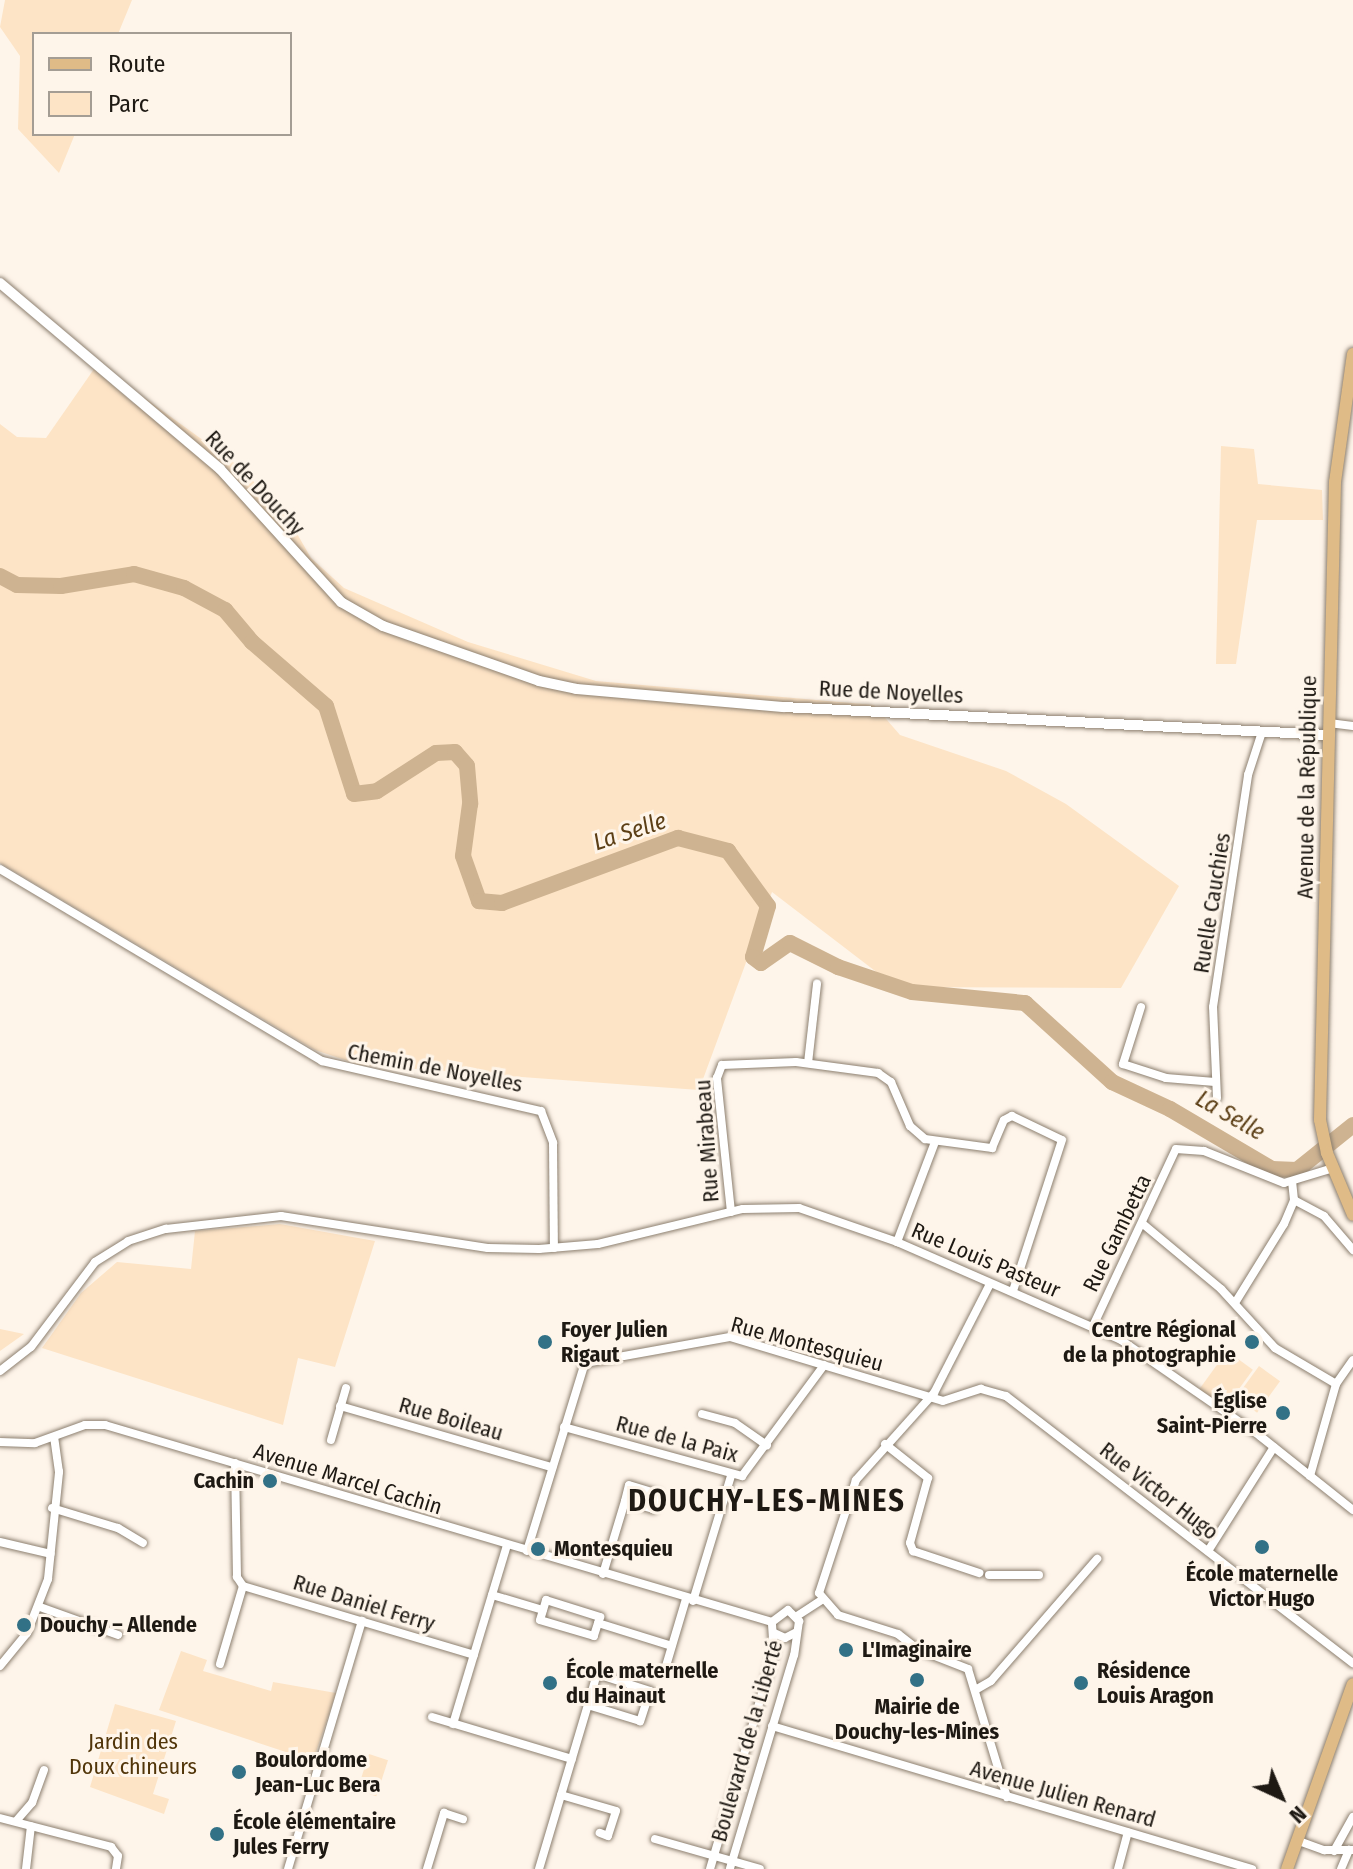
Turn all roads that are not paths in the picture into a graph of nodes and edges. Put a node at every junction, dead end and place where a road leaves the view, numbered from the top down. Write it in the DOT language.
graph roads {
  1 [pos="0,283"];
  2 [pos="1353,354"];
  3 [pos="458,653"];
  4 [pos="1353,726"];
  5 [pos="1329,729"];
  6 [pos="1262,732"];
  7 [pos="0,869"];
  8 [pos="817,984"];
  9 [pos="1141,1007"];
  10 [pos="808,1063"];
  11 [pos="1215,1082"];
  12 [pos="1217,1098"];
  13 [pos="935,1142"];
  14 [pos="1331,1164"];
  15 [pos="1292,1182"];
  16 [pos="1294,1200"];
  17 [pos="731,1212"];
  18 [pos="1353,1215"];
  19 [pos="1143,1224"];
  20 [pos="897,1242"];
  21 [pos="554,1248"];
  22 [pos="1353,1250"];
  23 [pos="990,1284"];
  24 [pos="1013,1291"];
  25 [pos="1235,1303"];
  26 [pos="1093,1326"];
  27 [pos="1353,1360"];
  28 [pos="824,1365"];
  29 [pos="0,1371"];
  30 [pos="1336,1384"];
  31 [pos="346,1388"];
  32 [pos="930,1397"];
  33 [pos="340,1406"];
  34 [pos="702,1414"];
  35 [pos="564,1427"];
  36 [pos="54,1438"];
  37 [pos="331,1440"];
  38 [pos="0,1442"];
  39 [pos="885,1444"];
  40 [pos="767,1445"];
  41 [pos="1274,1447"];
  42 [pos="235,1463"];
  43 [pos="552,1467"];
  44 [pos="731,1476"];
  45 [pos="1310,1476"];
  46 [pos="625,1501"];
  47 [pos="52,1508"];
  48 [pos="1353,1510"];
  49 [pos="0,1542"];
  50 [pos="143,1543"];
  51 [pos="507,1545"];
  52 [pos="527,1551"];
  53 [pos="1208,1551"];
  54 [pos="51,1554"];
  55 [pos="1097,1559"];
  56 [pos="979,1573"];
  57 [pos="603,1574"];
  58 [pos="989,1575"];
  59 [pos="1039,1575"];
  60 [pos="243,1586"];
  61 [pos="492,1595"];
  62 [pos="689,1600"];
  63 [pos="822,1600"];
  64 [pos="40,1607"];
  65 [pos="543,1610"];
  66 [pos="797,1616"];
  67 [pos="362,1621"];
  68 [pos="772,1622"];
  69 [pos="598,1623"];
  70 [pos="797,1632"];
  71 [pos="774,1633"];
  72 [pos="118,1635"];
  73 [pos="672,1646"];
  74 [pos="474,1655"];
  75 [pos="1353,1663"];
  76 [pos="220,1664"];
  77 [pos="0,1666"];
  78 [pos="666,1666"];
  79 [pos="1353,1684"];
  80 [pos="977,1689"];
  81 [pos="1353,1703"];
  82 [pos="588,1705"];
  83 [pos="432,1717"];
  84 [pos="453,1724"];
  85 [pos="772,1726"];
  86 [pos="572,1759"];
  87 [pos="44,1770"];
  88 [pos="561,1795"];
  89 [pos="1007,1797"];
  90 [pos="1353,1817"];
  91 [pos="0,1818"];
  92 [pos="463,1819"];
  93 [pos="17,1820"];
  94 [pos="31,1826"];
  95 [pos="1128,1832"];
  96 [pos="600,1833"];
  97 [pos="655,1839"];
  98 [pos="1300,1841"];
  99 [pos="1351,1850"];
  100 [pos="1334,1851"];
  101 [pos="714,1856"];
  102 [pos="731,1865"];
  103 [pos="26,1869"];
  104 [pos="116,1869"];
  105 [pos="288,1869"];
  106 [pos="427,1869"];
  107 [pos="539,1869"];
  108 [pos="710,1869"];
  109 [pos="760,1869"];
  110 [pos="1118,1869"];
  111 [pos="1252,1869"];
  112 [pos="1287,1869"];
  113 [pos="1295,1869"];
  114 [pos="1341,1869"];
  1 -- 3 [label="street, Rue de Douchy"];
  2 -- 5 [label="main road, Avenue de la République"];
  3 -- 6 [label="street, Rue de Noyelles"];
  4 -- 5 [label="street"];
  5 -- 6 [label="street, Rue de Noyelles"];
  5 -- 14 [label="main road, Avenue de la République"];
  6 -- 11 [label="street, Ruelle Cauchies"];
  7 -- 21 [label="street, Chemin de Noyelles"];
  8 -- 10 [label="street"];
  9 -- 11 [label="street"];
  10 -- 13 [label="street"];
  10 -- 17 [label="street, Rue Mirabeau"];
  11 -- 12 [label="street, Ruelle Cauchies"];
  13 -- 20 [label="street"];
  13 -- 24 [label="street"];
  14 -- 15 [label="street"];
  14 -- 18 [label="main road, Avenue de la République"];
  15 -- 16 [label="street"];
  15 -- 19 [label="street, Rue Gambetta"];
  16 -- 22 [label="street"];
  16 -- 25 [label="street"];
  17 -- 20 [label="street, Rue Louis Pasteur"];
  17 -- 21 [label="street, Rue Louis Pasteur"];
  19 -- 25 [label="street"];
  19 -- 26 [label="street, Rue Gambetta"];
  20 -- 23 [label="street, Rue Louis Pasteur"];
  21 -- 29 [label="street, Rue Louis Pasteur"];
  23 -- 24 [label="street, Rue Louis Pasteur"];
  23 -- 32 [label="street"];
  24 -- 26 [label="street, Rue Louis Pasteur"];
  25 -- 30 [label="street"];
  26 -- 41 [label="street, Rue Louis Pasteur"];
  27 -- 30 [label="street"];
  28 -- 32 [label="street, Rue Montesquieu"];
  28 -- 35 [label="street, Rue Montesquieu"];
  28 -- 40 [label="street, Rue de la Paix"];
  30 -- 45 [label="street"];
  31 -- 33 [label="street"];
  32 -- 39 [label="street"];
  32 -- 53 [label="street, Rue Victor Hugo"];
  33 -- 37 [label="street"];
  33 -- 43 [label="street, Rue Boileau"];
  34 -- 40 [label="street, Rue de la Paix"];
  35 -- 43 [label="street, Rue Montesquieu"];
  35 -- 44 [label="street, Rue de la Paix"];
  36 -- 38 [label="street, Avenue Marcel Cachin"];
  36 -- 42 [label="street, Avenue Marcel Cachin"];
  36 -- 47 [label="street"];
  39 -- 56 [label="street"];
  39 -- 63 [label="street"];
  40 -- 44 [label="street, Rue de la Paix"];
  41 -- 45 [label="street, Rue Louis Pasteur"];
  41 -- 53 [label="street"];
  42 -- 51 [label="street, Avenue Marcel Cachin"];
  42 -- 60 [label="street"];
  43 -- 52 [label="street, Rue Montesquieu"];
  44 -- 62 [label="street"];
  45 -- 48 [label="street, Rue Louis Pasteur"];
  46 -- 57 [label="street"];
  47 -- 50 [label="street"];
  47 -- 54 [label="street"];
  49 -- 54 [label="street"];
  51 -- 52 [label="street, Avenue Marcel Cachin"];
  51 -- 61 [label="street"];
  52 -- 57 [label="street, Avenue Marcel Cachin"];
  53 -- 75 [label="street, Rue Victor Hugo"];
  54 -- 64 [label="street"];
  55 -- 80 [label="street"];
  57 -- 62 [label="street, Avenue Marcel Cachin"];
  58 -- 59 [label="street"];
  60 -- 67 [label="street, Rue Daniel Ferry"];
  60 -- 76 [label="street"];
  61 -- 65 [label="street"];
  61 -- 74 [label="street"];
  62 -- 68 [label="street, Avenue Marcel Cachin"];
  62 -- 73 [label="street"];
  63 -- 66 [label="street"];
  63 -- 80 [label="street"];
  64 -- 72 [label="street"];
  64 -- 77 [label="street"];
  65 -- 69 [label="street"];
  65 -- 69 [label="street"];
  66 -- 68 [label="street"];
  66 -- 70 [label="street"];
  67 -- 74 [label="street, Rue Daniel Ferry"];
  67 -- 105 [label="street"];
  68 -- 71 [label="street"];
  69 -- 73 [label="street"];
  70 -- 71 [label="street"];
  70 -- 85 [label="street, Boulevard de la Liberté"];
  71 -- 101 [label="street, Boulevard de la Liberté"];
  73 -- 78 [label="street"];
  74 -- 84 [label="street"];
  79 -- 98 [label="main road"];
  80 -- 89 [label="street"];
  81 -- 98 [label="main road"];
  82 -- 82 [label="street"];
  82 -- 86 [label="street"];
  83 -- 84 [label="street"];
  84 -- 86 [label="street"];
  85 -- 89 [label="street, Avenue Julien Renard"];
  85 -- 102 [label="street, Boulevard de la Liberté"];
  86 -- 88 [label="street"];
  87 -- 93 [label="street"];
  88 -- 96 [label="street"];
  88 -- 107 [label="street"];
  89 -- 95 [label="street, Avenue Julien Renard"];
  90 -- 100 [label="street"];
  91 -- 93 [label="street"];
  92 -- 106 [label="street"];
  93 -- 94 [label="street"];
  94 -- 103 [label="street"];
  94 -- 104 [label="street"];
  95 -- 110 [label="street"];
  95 -- 111 [label="street, Avenue Julien Renard"];
  97 -- 101 [label="street, Boulevard de la Liberté"];
  98 -- 100 [label="street"];
  98 -- 112 [label="main road"];
  98 -- 113 [label="main road"];
  99 -- 100 [label="street"];
  99 -- 114 [label="street"];
  101 -- 102 [label="street, Boulevard de la Liberté"];
  101 -- 108 [label="street, Boulevard de la Liberté"];
  102 -- 109 [label="street, Boulevard de la Liberté"];
}
